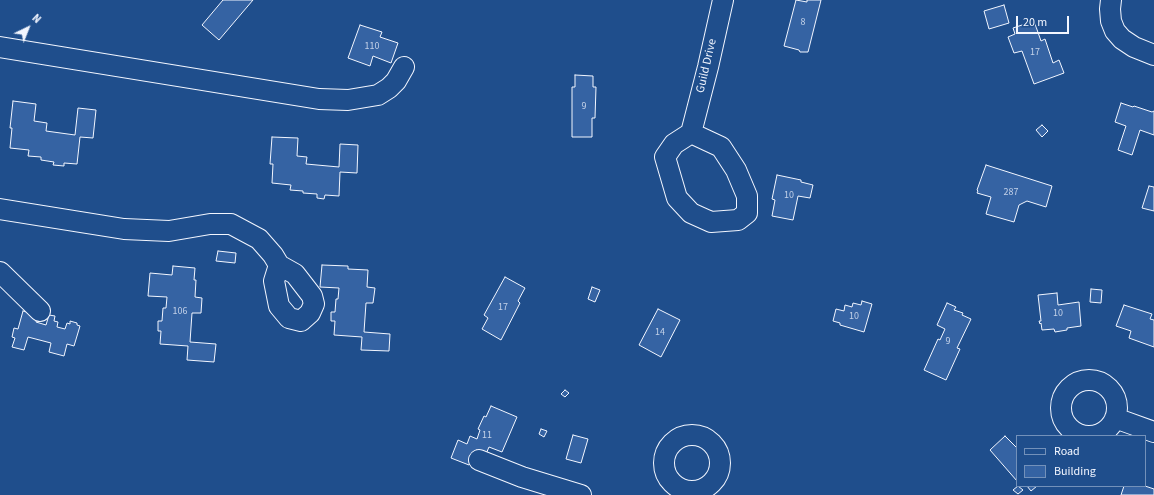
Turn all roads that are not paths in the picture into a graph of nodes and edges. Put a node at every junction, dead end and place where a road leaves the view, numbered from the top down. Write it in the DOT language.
graph roads {
  1 [pos="723,0"];
  2 [pos="1111,0"];
  3 [pos="0,47"];
  4 [pos="1154,55"];
  5 [pos="404,67"];
  6 [pos="691,133"];
  7 [pos="0,209"];
  8 [pos="279,265"];
  9 [pos="0,272"];
  10 [pos="40,311"];
  11 [pos="1115,418"];
  12 [pos="1154,432"];
  13 [pos="479,460"];
  14 [pos="581,495"];
  1 -- 6 [label="street, Guild Drive"];
  2 -- 4 [label="street"];
  3 -- 5 [label="street"];
  6 -- 6 [label="street"];
  7 -- 8 [label="street"];
  9 -- 10 [label="street"];
  11 -- 12 [label="street"];
  13 -- 14 [label="street"];
}
